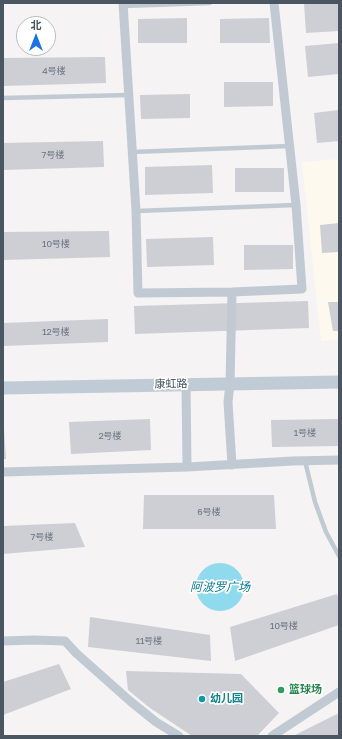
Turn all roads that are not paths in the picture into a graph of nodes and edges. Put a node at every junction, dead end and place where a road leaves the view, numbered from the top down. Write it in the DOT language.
graph roads {
  1 [pos="210,3"];
  2 [pos="274,3"];
  3 [pos="123,5"];
  4 [pos="129,95"];
  5 [pos="3,98"];
  6 [pos="290,146"];
  7 [pos="132,152"];
  8 [pos="296,205"];
  9 [pos="136,211"];
  10 [pos="232,292"];
  11 [pos="339,382"];
  12 [pos="186,384"];
  13 [pos="230,384"];
  14 [pos="3,388"];
  15 [pos="339,460"];
  16 [pos="305,461"];
  17 [pos="232,465"];
  18 [pos="187,467"];
  19 [pos="3,472"];
  20 [pos="339,556"];
  21 [pos="3,641"];
  22 [pos="339,692"];
  23 [pos="179,736"];
  24 [pos="272,736"];
  1 -- 3 [label="lane"];
  2 -- 6 [label="street"];
  3 -- 4 [label="street"];
  4 -- 5 [label="lane"];
  4 -- 7 [label="street"];
  6 -- 7 [label="lane"];
  6 -- 8 [label="street"];
  7 -- 9 [label="street"];
  8 -- 9 [label="lane"];
  8 -- 10 [label="street"];
  9 -- 10 [label="street"];
  10 -- 13 [label="street"];
  11 -- 13 [label="main road, 康虹路"];
  12 -- 13 [label="main road, 康虹路"];
  12 -- 14 [label="main road, 康虹路"];
  12 -- 18 [label="street"];
  13 -- 17 [label="street"];
  15 -- 16 [label="street"];
  16 -- 17 [label="street"];
  16 -- 20 [label="lane"];
  17 -- 18 [label="street"];
  18 -- 19 [label="street"];
  21 -- 23 [label="street"];
  22 -- 24 [label="street"];
}
